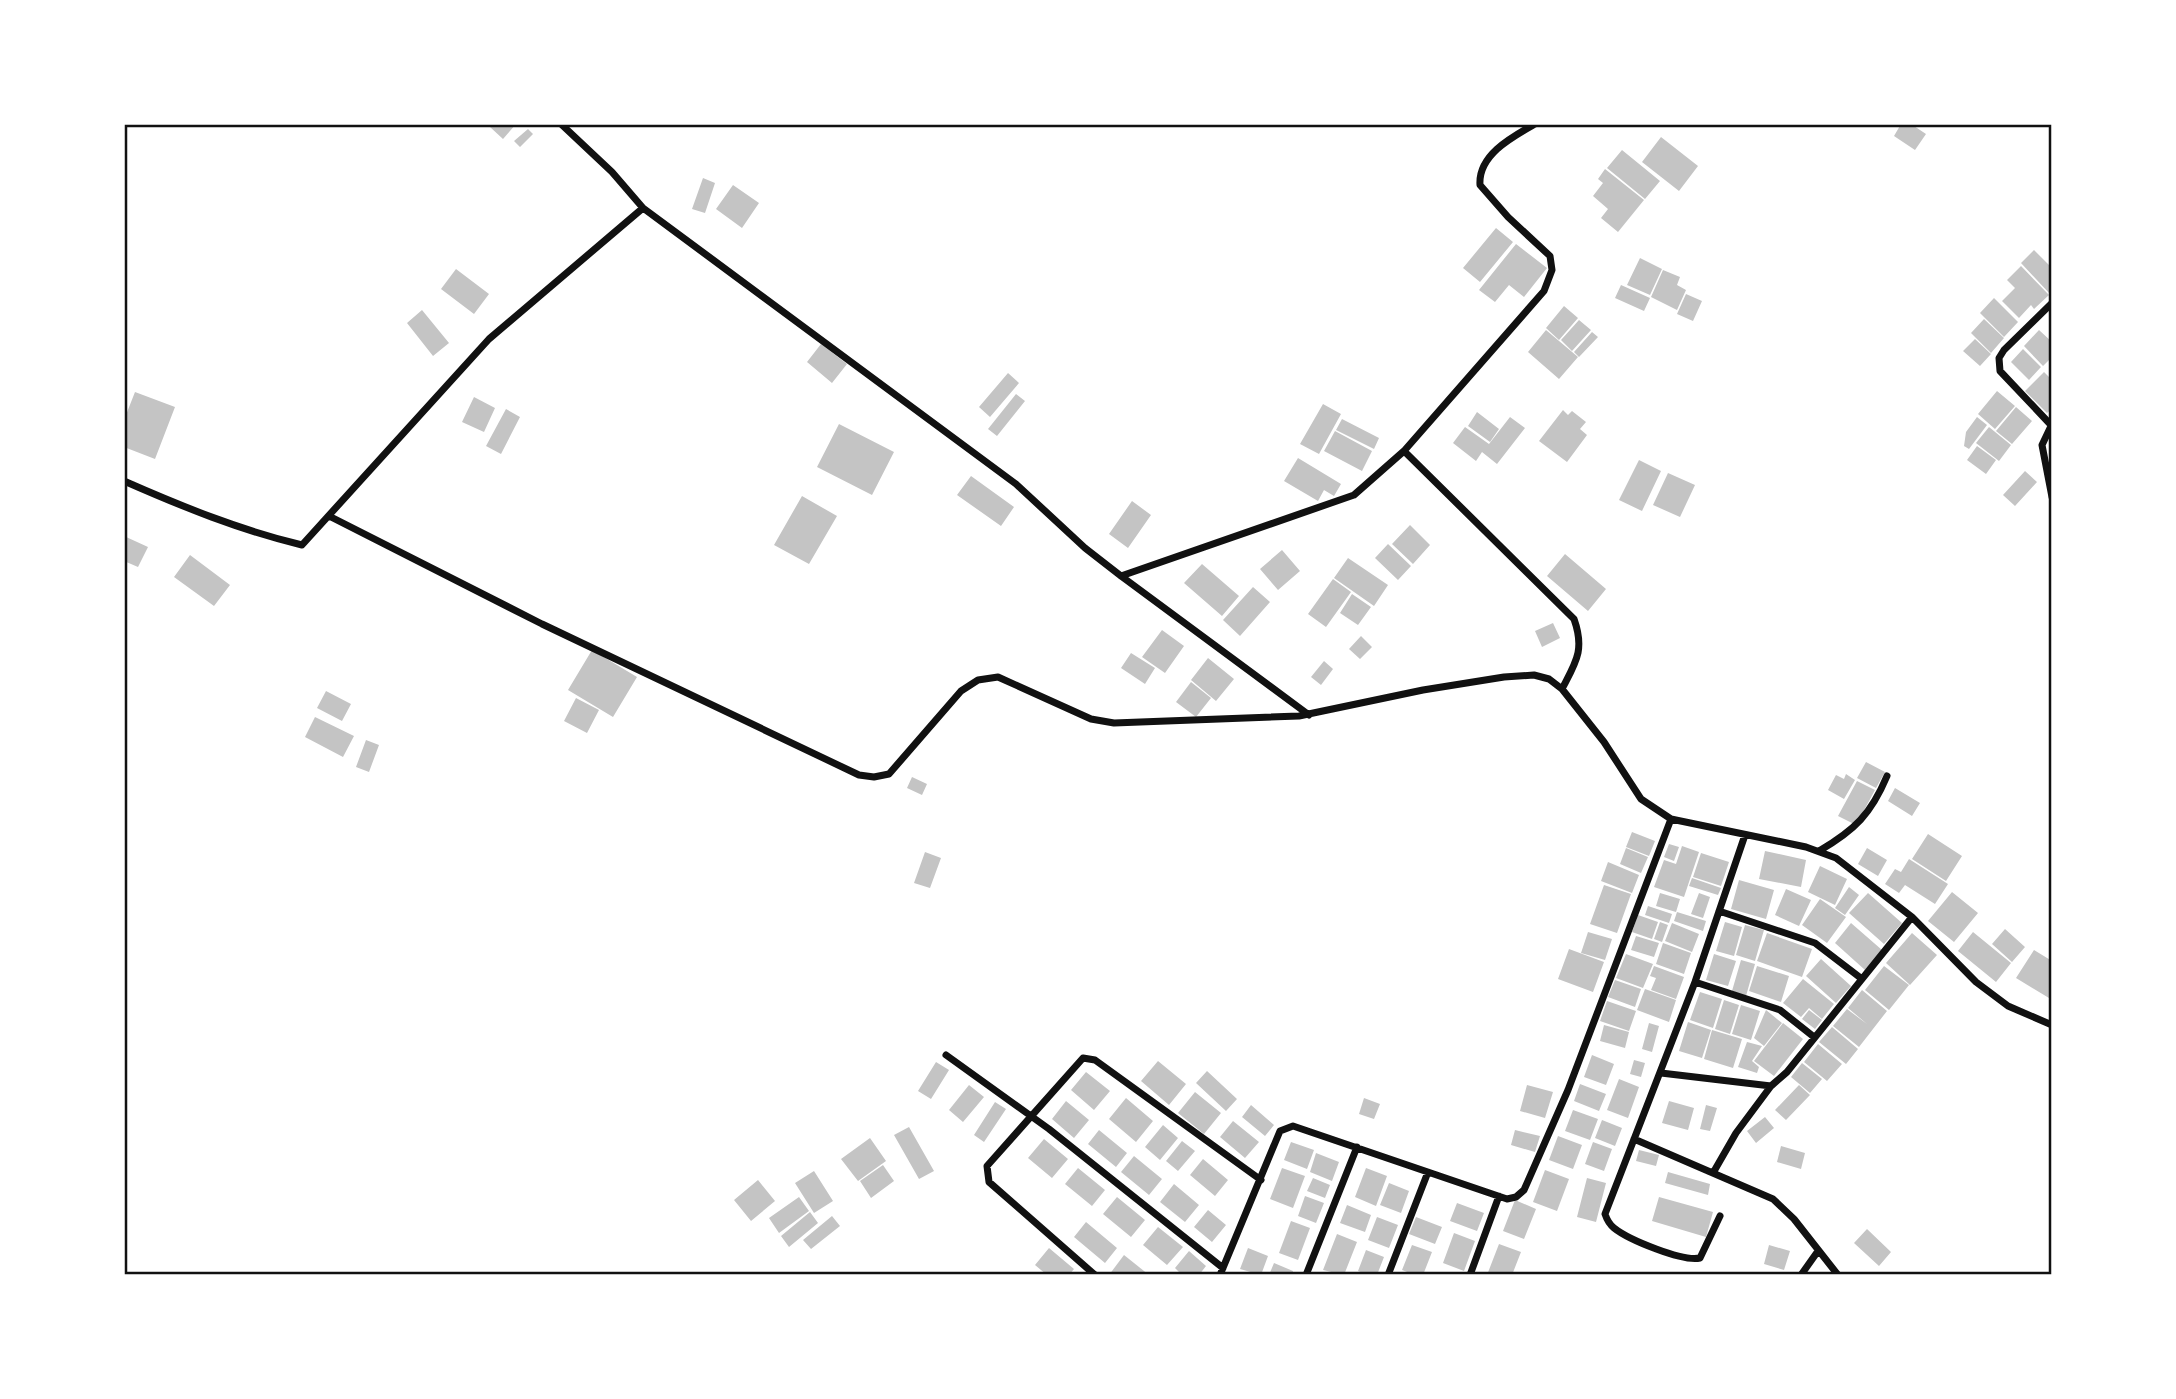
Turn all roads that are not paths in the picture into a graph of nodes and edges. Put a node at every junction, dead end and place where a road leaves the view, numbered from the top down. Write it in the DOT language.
graph roads {
  1 [pos="562,124"];
  2 [pos="1535,124"];
  3 [pos="643,208"];
  4 [pos="2052,303"];
  5 [pos="2052,425"];
  6 [pos="1404,451"];
  7 [pos="124,481"];
  8 [pos="2052,497"];
  9 [pos="329,516"];
  10 [pos="1121,576"];
  11 [pos="1562,689"];
  12 [pos="1309,715"];
  13 [pos="1887,776"];
  14 [pos="1671,820"];
  15 [pos="1745,835"];
  16 [pos="1819,851"];
  17 [pos="1719,911"];
  18 [pos="1912,917"];
  19 [pos="1862,979"];
  20 [pos="1695,982"];
  21 [pos="2052,1025"];
  22 [pos="1814,1037"];
  23 [pos="946,1055"];
  24 [pos="1661,1073"];
  25 [pos="1771,1086"];
  26 [pos="1030,1116"];
  27 [pos="1634,1139"];
  28 [pos="1357,1147"];
  29 [pos="1428,1172"];
  30 [pos="1713,1173"];
  31 [pos="1261,1180"];
  32 [pos="1499,1196"];
  33 [pos="1720,1216"];
  34 [pos="1818,1251"];
  35 [pos="1222,1271"];
  36 [pos="1095,1275"];
  37 [pos="1306,1275"];
  38 [pos="1388,1275"];
  39 [pos="1470,1275"];
  40 [pos="1801,1275"];
  41 [pos="1838,1275"];
  1 -- 3 [label="street"];
  2 -- 6 [label="street"];
  3 -- 9 [label="street"];
  3 -- 10 [label="street"];
  4 -- 5 [label="street"];
  5 -- 8 [label="street"];
  6 -- 10 [label="street"];
  6 -- 11 [label="street"];
  7 -- 9 [label="street"];
  9 -- 12 [label="street"];
  10 -- 12 [label="street"];
  11 -- 12 [label="street"];
  11 -- 14 [label="street"];
  13 -- 16 [label="street"];
  14 -- 15 [label="street"];
  14 -- 32 [label="street"];
  15 -- 16 [label="street"];
  15 -- 17 [label="street"];
  16 -- 18 [label="street"];
  17 -- 19 [label="street"];
  17 -- 20 [label="street"];
  18 -- 19 [label="street"];
  18 -- 21 [label="street"];
  19 -- 22 [label="street"];
  20 -- 22 [label="street"];
  20 -- 24 [label="street"];
  22 -- 25 [label="street"];
  23 -- 26 [label="street"];
  24 -- 25 [label="street"];
  24 -- 27 [label="street"];
  25 -- 30 [label="street"];
  26 -- 31 [label="street"];
  26 -- 35 [label="street"];
  26 -- 36 [label="street"];
  27 -- 30 [label="street"];
  27 -- 33 [label="street"];
  28 -- 29 [label="street"];
  28 -- 31 [label="street"];
  28 -- 37 [label="street"];
  29 -- 32 [label="street"];
  29 -- 38 [label="street"];
  30 -- 34 [label="street"];
  31 -- 35 [label="street"];
  32 -- 39 [label="street"];
  34 -- 40 [label="street"];
  34 -- 41 [label="street"];
}
